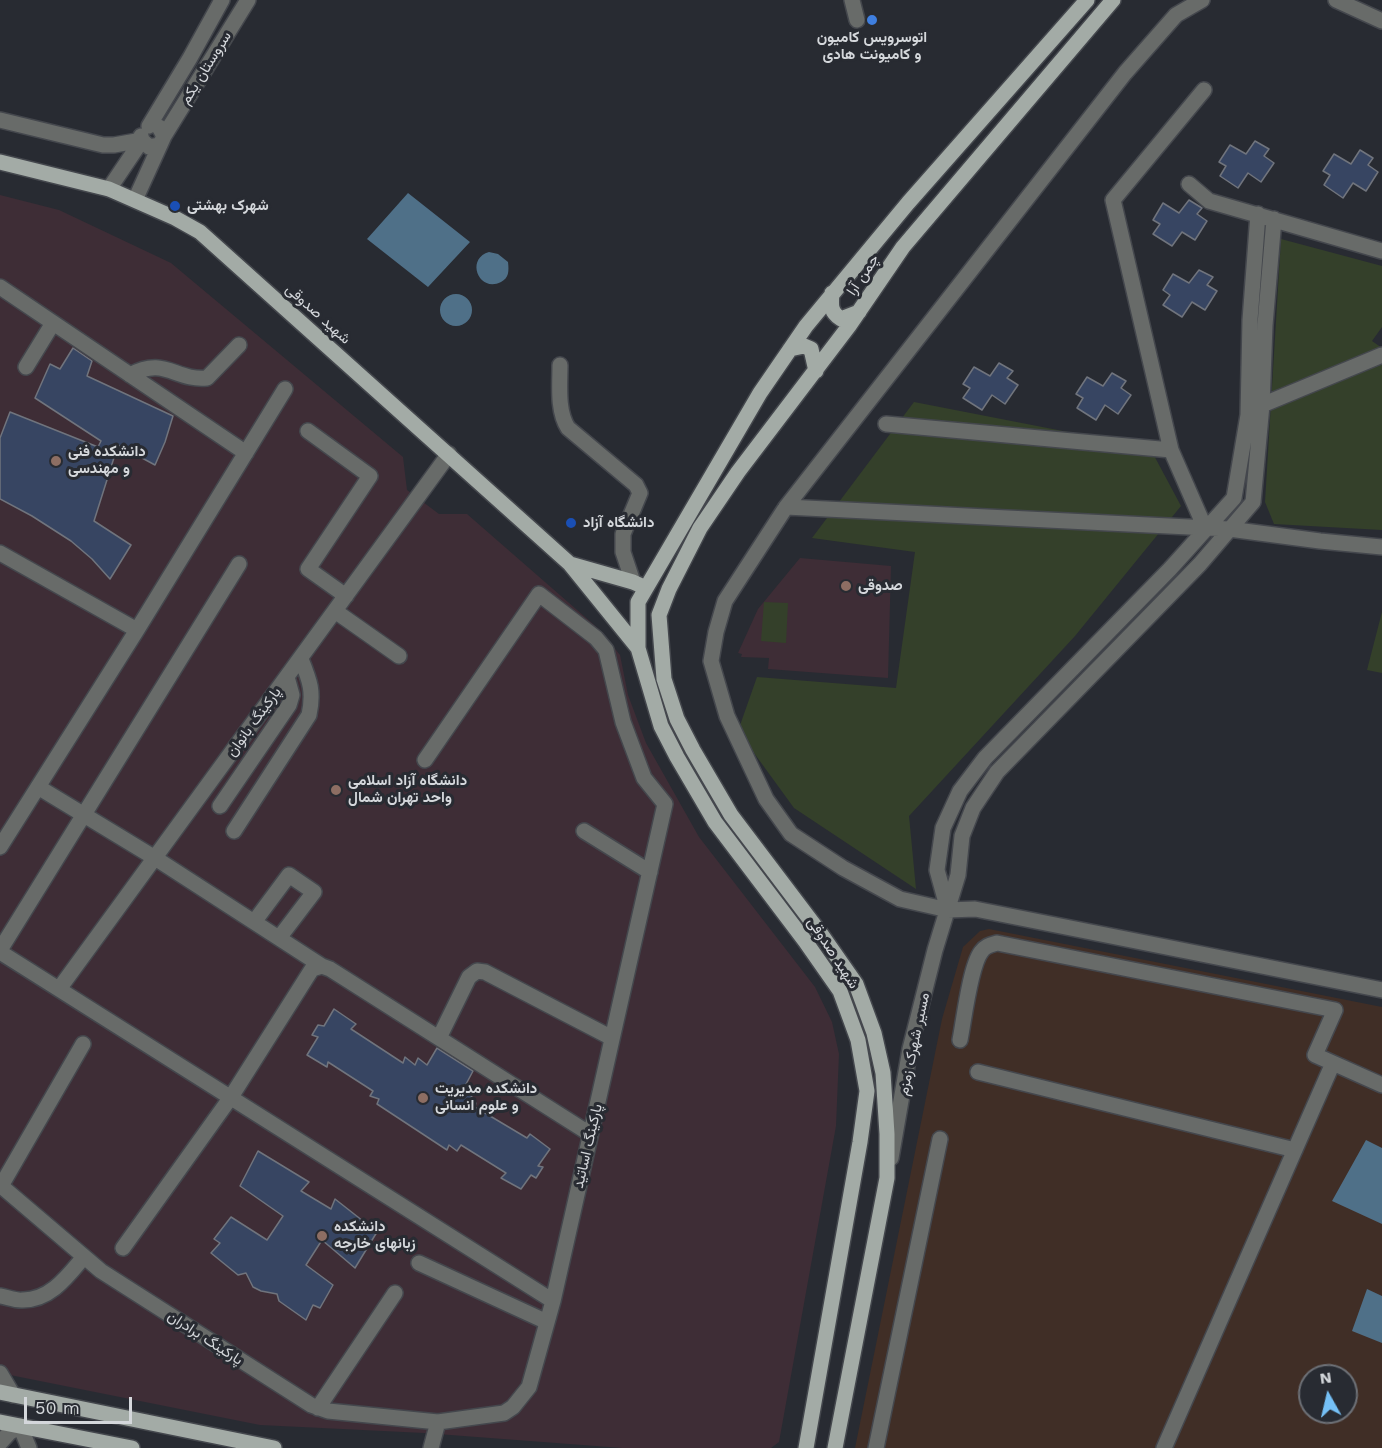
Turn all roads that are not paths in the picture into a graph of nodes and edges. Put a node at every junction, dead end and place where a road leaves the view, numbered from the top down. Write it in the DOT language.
graph roads {
  1 [pos="222,0"];
  2 [pos="249,0"];
  3 [pos="852,0"];
  4 [pos="1087,0"];
  5 [pos="1113,0"];
  6 [pos="1202,0"];
  7 [pos="1336,0"];
  8 [pos="857,20"];
  9 [pos="1382,21"];
  10 [pos="1204,90"];
  11 [pos="0,120"];
  12 [pos="145,133"];
  13 [pos="162,140"];
  14 [pos="0,162"];
  15 [pos="1189,184"];
  16 [pos="109,189"];
  17 [pos="135,200"];
  18 [pos="1258,214"];
  19 [pos="1274,219"];
  20 [pos="1382,251"];
  21 [pos="0,287"];
  22 [pos="832,293"];
  23 [pos="859,312"];
  24 [pos="1250,321"];
  25 [pos="53,323"];
  26 [pos="1265,325"];
  27 [pos="239,345"];
  28 [pos="790,349"];
  29 [pos="1382,355"];
  30 [pos="560,365"];
  31 [pos="26,367"];
  32 [pos="816,371"];
  33 [pos="130,375"];
  34 [pos="285,389"];
  35 [pos="1262,405"];
  36 [pos="1248,415"];
  37 [pos="886,424"];
  38 [pos="308,431"];
  39 [pos="1171,450"];
  40 [pos="246,453"];
  41 [pos="449,454"];
  42 [pos="786,507"];
  43 [pos="1205,528"];
  44 [pos="1229,529"];
  45 [pos="1382,547"];
  46 [pos="0,553"];
  47 [pos="239,564"];
  48 [pos="570,564"];
  49 [pos="640,585"];
  50 [pos="669,589"];
  51 [pos="346,596"];
  52 [pos="335,611"];
  53 [pos="137,630"];
  54 [pos="638,648"];
  55 [pos="399,657"];
  56 [pos="301,659"];
  57 [pos="287,677"];
  58 [pos="424,760"];
  59 [pos="38,787"];
  60 [pos="220,806"];
  61 [pos="84,815"];
  62 [pos="234,831"];
  63 [pos="584,831"];
  64 [pos="0,847"];
  65 [pos="155,858"];
  66 [pos="650,872"];
  67 [pos="948,910"];
  68 [pos="254,922"];
  69 [pos="279,939"];
  70 [pos="0,951"];
  71 [pos="322,966"];
  72 [pos="60,989"];
  73 [pos="1382,990"];
  74 [pos="439,1038"];
  75 [pos="612,1038"];
  76 [pos="960,1040"];
  77 [pos="82,1044"];
  78 [pos="1333,1063"];
  79 [pos="978,1072"];
  80 [pos="883,1073"];
  81 [pos="906,1080"];
  82 [pos="1382,1085"];
  83 [pos="231,1097"];
  84 [pos="590,1134"];
  85 [pos="940,1139"];
  86 [pos="1295,1150"];
  87 [pos="886,1179"];
  88 [pos="1,1185"];
  89 [pos="123,1248"];
  90 [pos="83,1258"];
  91 [pos="419,1263"];
  92 [pos="395,1293"];
  93 [pos="0,1296"];
  94 [pos="553,1301"];
  95 [pos="547,1322"];
  96 [pos="0,1373"];
  97 [pos="7,1393"];
  98 [pos="318,1408"];
  99 [pos="0,1422"];
  100 [pos="438,1422"];
  101 [pos="20,1426"];
  102 [pos="0,1443"];
  103 [pos="106,1446"];
  104 [pos="29,1448"];
  105 [pos="132,1448"];
  106 [pos="274,1448"];
  107 [pos="431,1448"];
  108 [pos="806,1448"];
  109 [pos="835,1448"];
  110 [pos="876,1448"];
  111 [pos="1164,1448"];
  1 -- 12 [label="street, سروستان یکم"];
  2 -- 13 [label="street, سروستان یکم"];
  3 -- 8 [label="street"];
  4 -- 22 [label="main road, چمن آرا"];
  5 -- 23 [label="main road, چمن آرا"];
  6 -- 42 [label="street"];
  7 -- 9 [label="street"];
  10 -- 39 [label="street"];
  11 -- 12 [label="street"];
  12 -- 13 [label="street"];
  12 -- 16 [label="street, سروستان یکم"];
  13 -- 17 [label="street, سروستان یکم"];
  14 -- 16 [label="main road, شهید صدوقی"];
  15 -- 18 [label="street"];
  16 -- 17 [label="main road, شهید صدوقی"];
  17 -- 41 [label="main road, شهید صدوقی"];
  18 -- 19 [label="street"];
  18 -- 24 [label="street"];
  19 -- 20 [label="street"];
  19 -- 26 [label="street, مسیر شهرک زمزم"];
  21 -- 25 [label="street"];
  22 -- 23 [label="main road"];
  22 -- 28 [label="main road, چمن آرا"];
  23 -- 32 [label="main road, چمن آرا"];
  24 -- 26 [label="street"];
  24 -- 36 [label="street"];
  25 -- 31 [label="street"];
  25 -- 33 [label="street"];
  26 -- 35 [label="street, مسیر شهرک زمزم"];
  27 -- 33 [label="street"];
  28 -- 32 [label="main road"];
  28 -- 49 [label="main road, چمن آرا"];
  29 -- 35 [label="street"];
  30 -- 49 [label="street"];
  32 -- 50 [label="main road, چمن آرا"];
  33 -- 40 [label="street"];
  34 -- 40 [label="street"];
  35 -- 36 [label="street"];
  35 -- 44 [label="street, مسیر شهرک زمزم"];
  36 -- 43 [label="street"];
  37 -- 39 [label="street"];
  38 -- 51 [label="street"];
  39 -- 43 [label="street"];
  40 -- 53 [label="street"];
  41 -- 48 [label="main road, شهید صدوقی"];
  41 -- 51 [label="street, پارکینگ بانوان"];
  42 -- 43 [label="street"];
  42 -- 67 [label="street"];
  43 -- 44 [label="street"];
  43 -- 67 [label="street"];
  44 -- 45 [label="street"];
  44 -- 67 [label="street, مسیر شهرک زمزم"];
  46 -- 53 [label="street"];
  47 -- 61 [label="street"];
  48 -- 49 [label="main road"];
  48 -- 54 [label="main road, شهید صدوقی"];
  49 -- 54 [label="main road, شهید صدوقی"];
  50 -- 80 [label="main road, شهید صدوقی"];
  51 -- 52 [label="street, پارکینگ بانوان"];
  52 -- 55 [label="street"];
  52 -- 56 [label="street, پارکینگ بانوان"];
  53 -- 59 [label="street"];
  54 -- 108 [label="main road, شهید صدوقی"];
  56 -- 57 [label="street, پارکینگ بانوان"];
  56 -- 62 [label="street"];
  57 -- 60 [label="street"];
  57 -- 65 [label="street, پارکینگ بانوان"];
  58 -- 66 [label="street, پارکینگ اساتید"];
  59 -- 61 [label="street"];
  59 -- 64 [label="street"];
  61 -- 65 [label="street"];
  61 -- 70 [label="street"];
  63 -- 66 [label="street"];
  65 -- 68 [label="street"];
  65 -- 72 [label="street, پارکینگ بانوان"];
  66 -- 75 [label="street, پارکینگ اساتید"];
  67 -- 73 [label="street"];
  67 -- 81 [label="street, مسیر شهرک زمزم"];
  68 -- 69 [label="street"];
  68 -- 69 [label="street"];
  69 -- 71 [label="street"];
  70 -- 72 [label="street"];
  71 -- 74 [label="street"];
  71 -- 83 [label="street"];
  72 -- 83 [label="street"];
  74 -- 75 [label="street"];
  74 -- 84 [label="street"];
  75 -- 84 [label="street, پارکینگ اساتید"];
  76 -- 78 [label="street"];
  77 -- 88 [label="street"];
  78 -- 82 [label="street"];
  78 -- 86 [label="street"];
  79 -- 86 [label="street"];
  80 -- 81 [label="street"];
  80 -- 87 [label="main road, شهید صدوقی"];
  81 -- 87 [label="street, مسیر شهرک زمزم"];
  83 -- 89 [label="street"];
  83 -- 94 [label="street"];
  84 -- 94 [label="street, پارکینگ اساتید"];
  85 -- 110 [label="street"];
  86 -- 111 [label="street"];
  87 -- 109 [label="main road, شهید صدوقی"];
  88 -- 90 [label="street, پارکینگ برادران"];
  90 -- 93 [label="street"];
  90 -- 98 [label="street, پارکینگ برادران"];
  91 -- 95 [label="street"];
  92 -- 98 [label="street"];
  94 -- 95 [label="street, پارکینگ اساتید"];
  95 -- 100 [label="street, پارکینگ اساتید"];
  96 -- 97 [label="street"];
  97 -- 106 [label="main road"];
  98 -- 100 [label="street, پارکینگ برادران"];
  99 -- 101 [label="main road"];
  100 -- 107 [label="street"];
  101 -- 102 [label="street"];
  101 -- 103 [label="main road"];
  101 -- 104 [label="street"];
  103 -- 105 [label="main road"];
}
